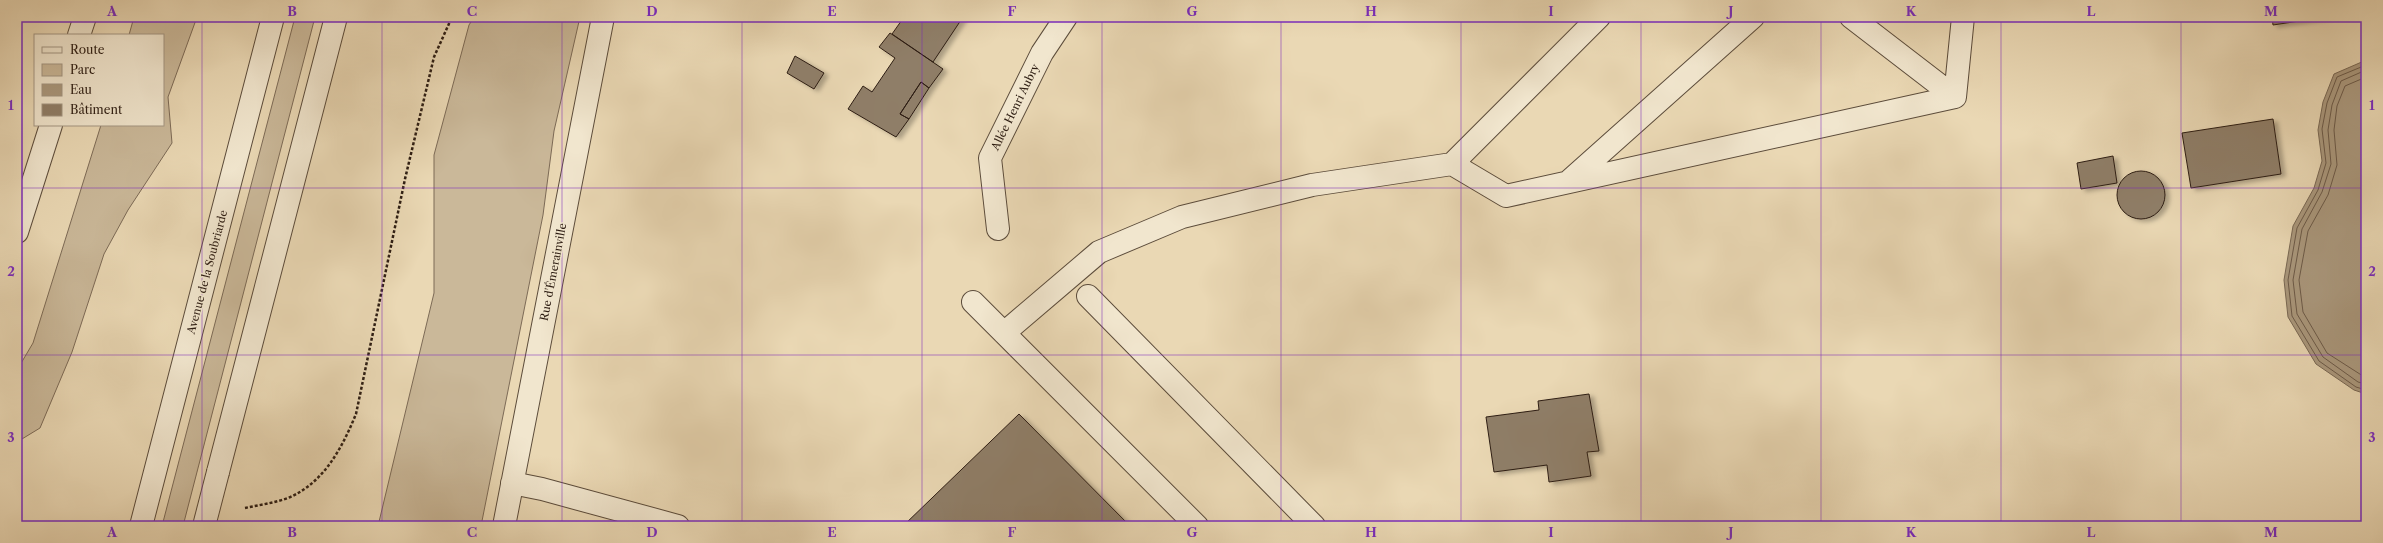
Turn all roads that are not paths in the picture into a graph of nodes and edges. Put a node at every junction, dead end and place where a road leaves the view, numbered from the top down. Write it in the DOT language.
graph roads {
  1 [pos="85,17"];
  2 [pos="273,17"];
  3 [pos="336,17"];
  4 [pos="603,17"];
  5 [pos="1066,17"];
  6 [pos="1599,17"];
  7 [pos="1753,17"];
  8 [pos="1851,17"];
  9 [pos="1963,17"];
  10 [pos="79,34"];
  11 [pos="1955,97"];
  12 [pos="51,126"];
  13 [pos="1452,164"];
  14 [pos="1568,183"];
  15 [pos="998,229"];
  16 [pos="17,232"];
  17 [pos="1088,296"];
  18 [pos="973,302"];
  19 [pos="1004,333"];
  20 [pos="512,483"];
  21 [pos="141,526"];
  22 [pos="204,526"];
  23 [pos="504,526"];
  24 [pos="678,526"];
  25 [pos="1197,526"];
  26 [pos="1314,526"];
  1 -- 10 [label="street"];
  2 -- 21 [label="street, Avenue de la Soubriarde"];
  3 -- 22 [label="street, bridge"];
  4 -- 20 [label="street, Rue d'Émerainville"];
  5 -- 15 [label="street, Allée Henri Aubry"];
  6 -- 13 [label="street"];
  7 -- 14 [label="street"];
  8 -- 11 [label="street"];
  9 -- 11 [label="street"];
  11 -- 14 [label="street"];
  12 -- 16 [label="street"];
  13 -- 14 [label="street"];
  13 -- 19 [label="street"];
  17 -- 26 [label="street"];
  18 -- 19 [label="street"];
  19 -- 25 [label="street"];
  20 -- 23 [label="street, Rue d'Émerainville"];
  20 -- 24 [label="street"];
}
